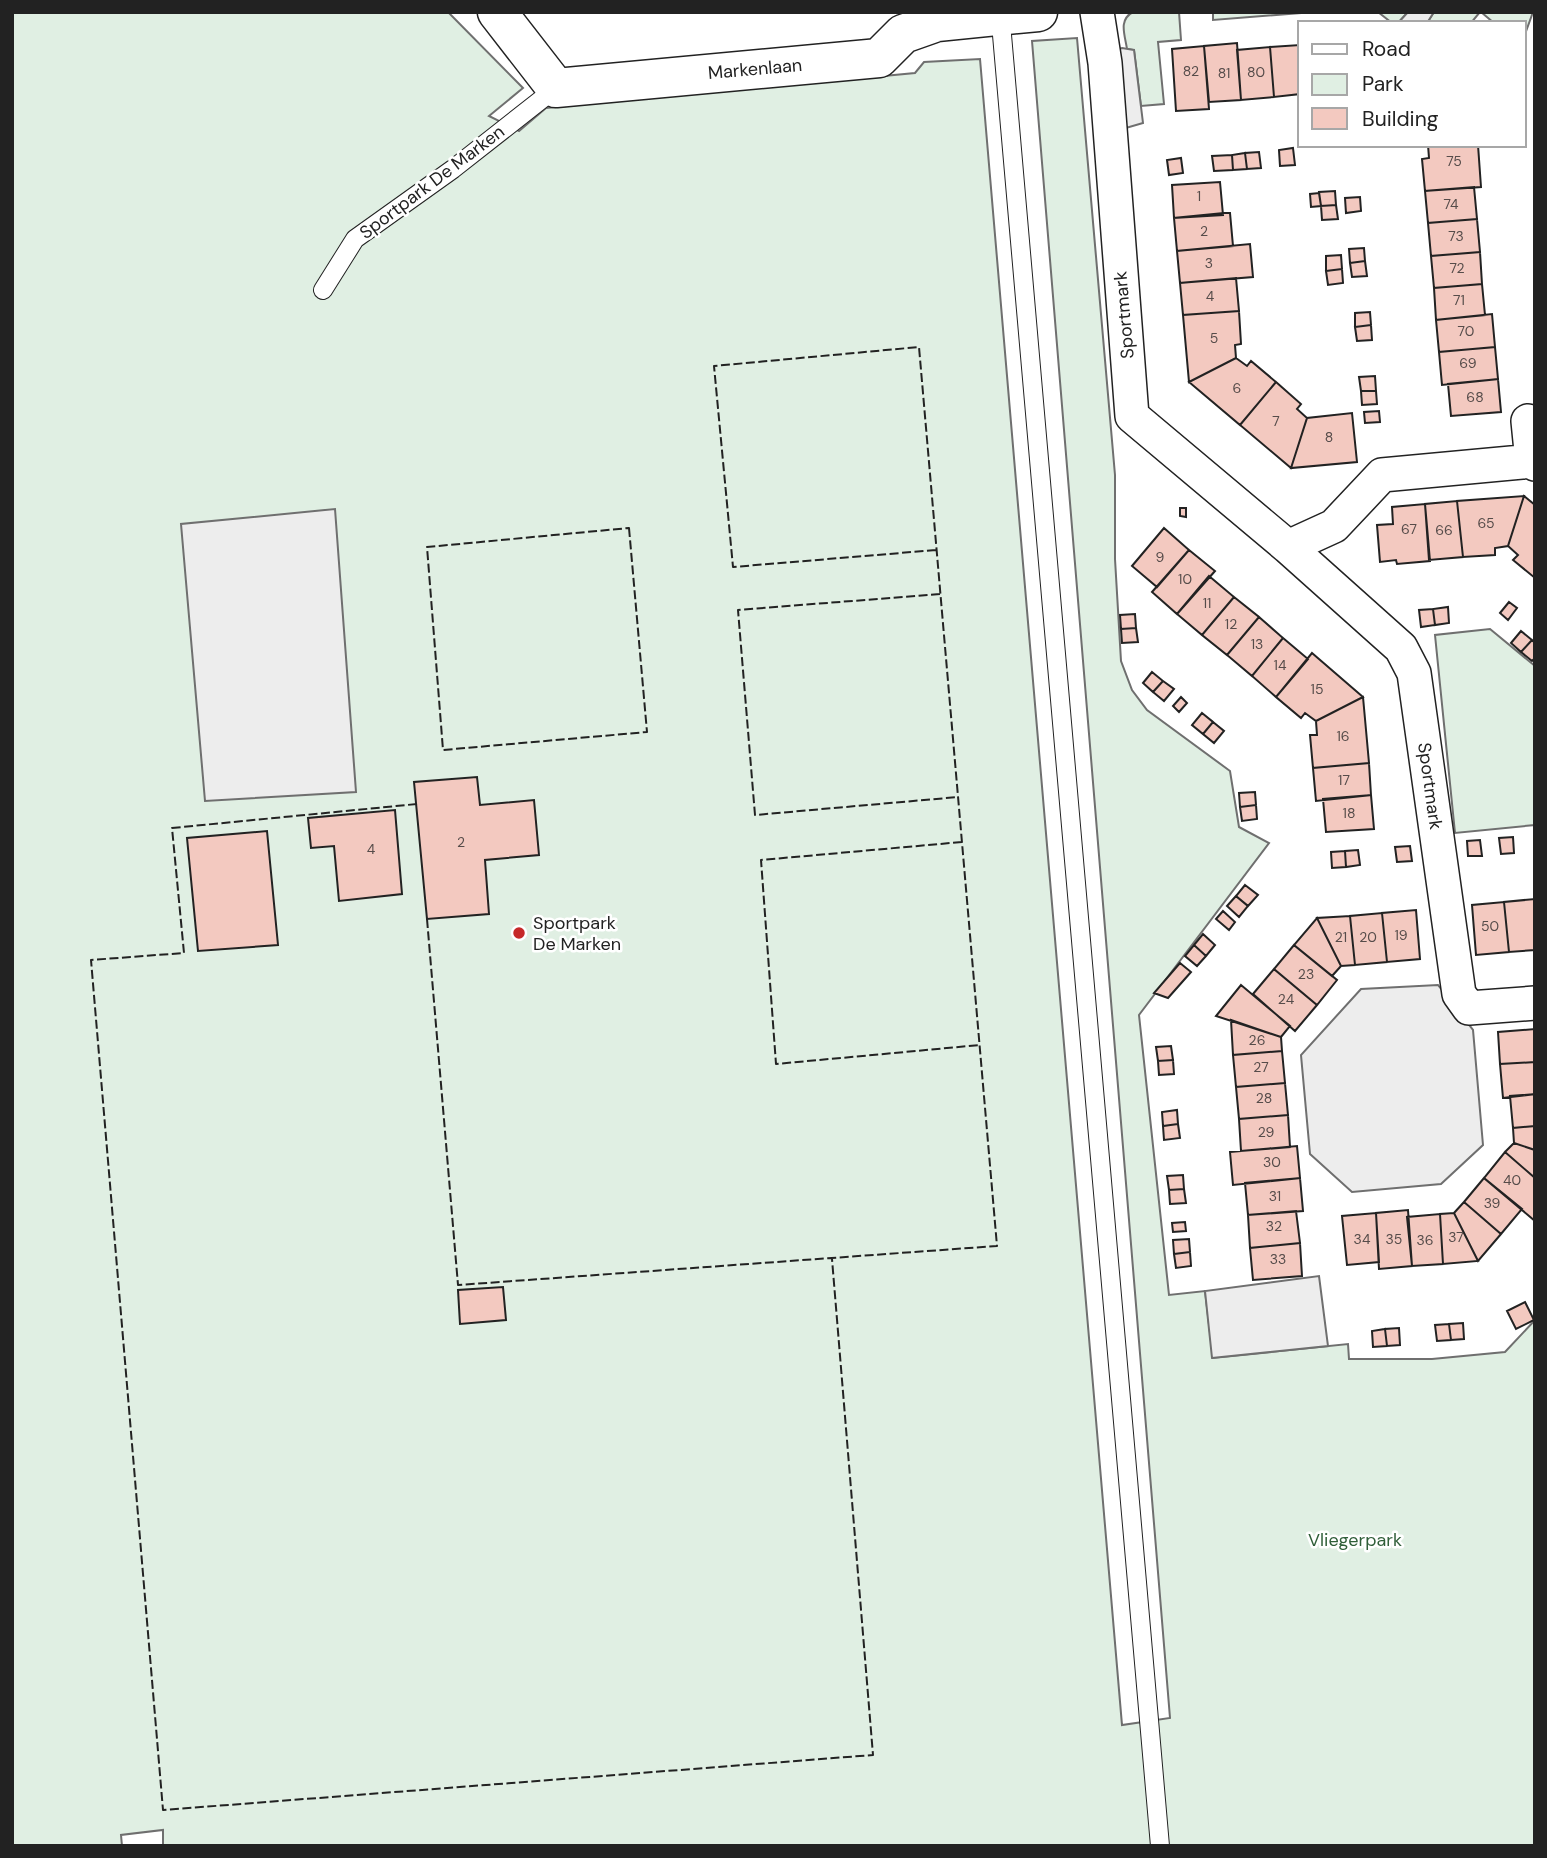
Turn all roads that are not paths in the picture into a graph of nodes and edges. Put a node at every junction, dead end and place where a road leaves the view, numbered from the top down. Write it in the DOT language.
graph roads {
  1 [pos="497,12"];
  2 [pos="1038,12"];
  3 [pos="1097,12"];
  4 [pos="1000,14"];
  5 [pos="902,23"];
  6 [pos="556,88"];
  7 [pos="323,290"];
  8 [pos="1528,421"];
  9 [pos="1534,463"];
  10 [pos="1288,547"];
  11 [pos="1535,1003"];
  12 [pos="1160,1846"];
  1 -- 6 [label="street"];
  2 -- 4 [label="street, Markenlaan"];
  3 -- 10 [label="street, Sportmark"];
  4 -- 5 [label="street, Markenlaan"];
  4 -- 12 [label="lane"];
  5 -- 6 [label="street, Markenlaan"];
  6 -- 7 [label="lane, Sportpark De Marken"];
  8 -- 9 [label="street"];
  9 -- 10 [label="street"];
  10 -- 11 [label="street, Sportmark"];
}
